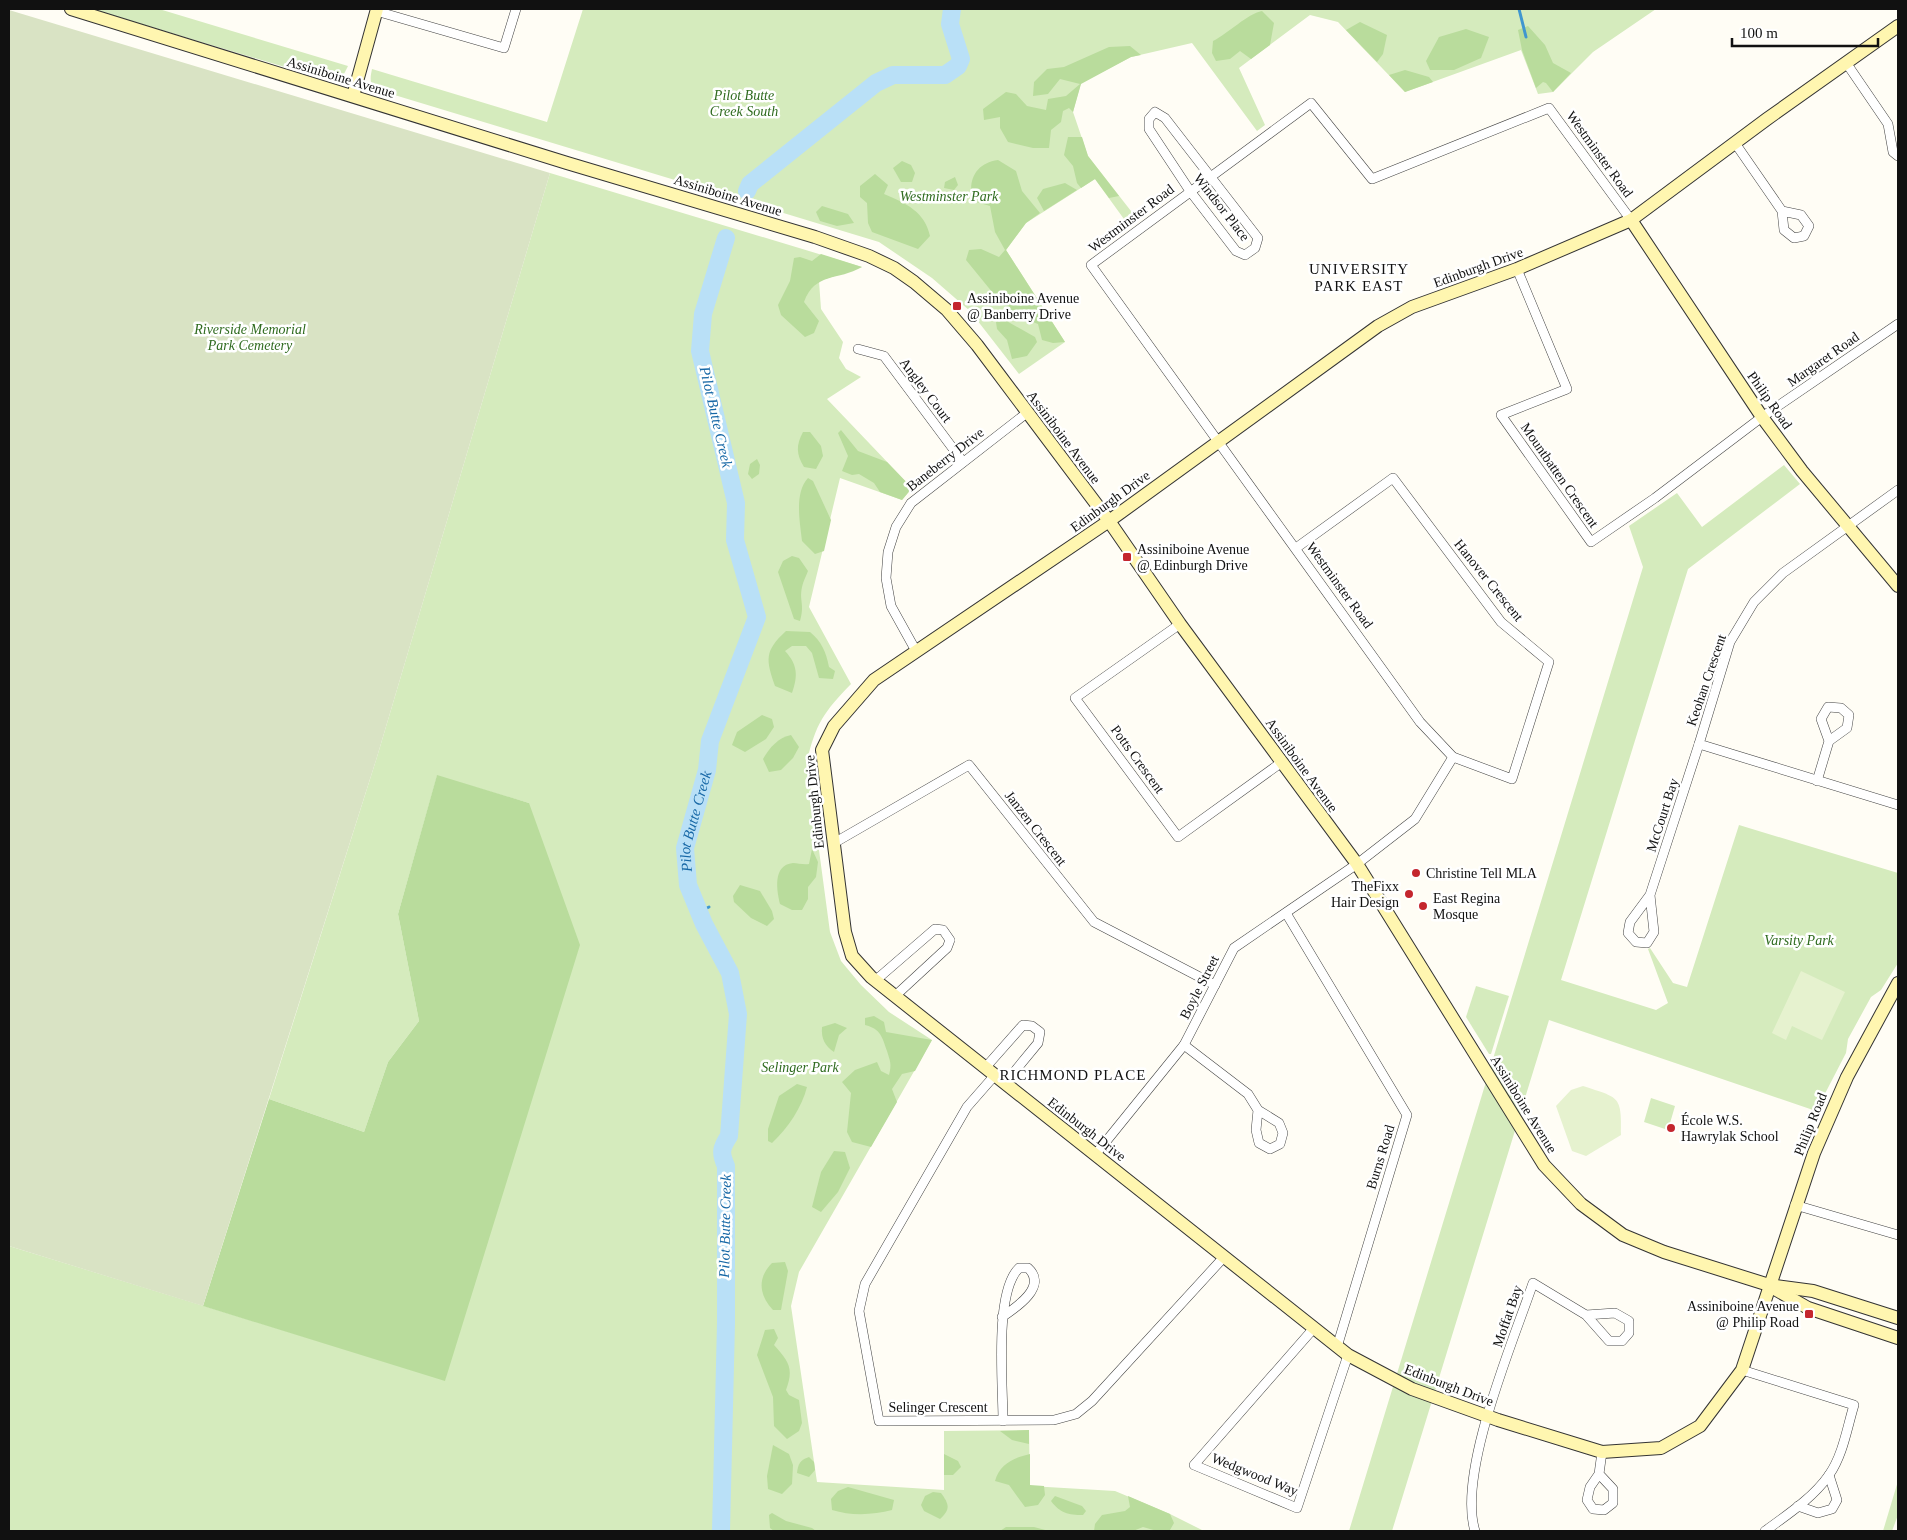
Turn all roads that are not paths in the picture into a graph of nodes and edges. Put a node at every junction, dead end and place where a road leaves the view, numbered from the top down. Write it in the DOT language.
graph roads {
  1 [pos="71,9"];
  2 [pos="516,9"];
  3 [pos="377,10"];
  4 [pos="1898,26"];
  5 [pos="1847,64"];
  6 [pos="353,96"];
  7 [pos="1888,124"];
  8 [pos="1898,129"];
  9 [pos="1735,144"];
  10 [pos="1898,156"];
  11 [pos="1210,177"];
  12 [pos="1190,191"];
  13 [pos="1782,211"];
  14 [pos="1631,220"];
  15 [pos="1517,269"];
  16 [pos="1898,324"];
  17 [pos="858,349"];
  18 [pos="1028,412"];
  19 [pos="1762,417"];
  20 [pos="1217,441"];
  21 [pos="963,462"];
  22 [pos="1898,490"];
  23 [pos="1109,521"];
  24 [pos="1848,526"];
  25 [pos="1296,548"];
  26 [pos="1898,586"];
  27 [pos="1180,624"];
  28 [pos="916,651"];
  29 [pos="1829,741"];
  30 [pos="1699,744"];
  31 [pos="1453,757"];
  32 [pos="1282,762"];
  33 [pos="1816,781"];
  34 [pos="1898,805"];
  35 [pos="834,843"];
  36 [pos="1357,864"];
  37 [pos="1650,895"];
  38 [pos="1286,912"];
  39 [pos="876,980"];
  40 [pos="1898,983"];
  41 [pos="1215,986"];
  42 [pos="895,996"];
  43 [pos="1184,1045"];
  44 [pos="990,1071"];
  45 [pos="1005,1083"];
  46 [pos="1258,1110"];
  47 [pos="1095,1155"];
  48 [pos="1795,1205"];
  49 [pos="1898,1235"];
  50 [pos="1224,1257"];
  51 [pos="1769,1285"];
  52 [pos="1586,1315"];
  53 [pos="1002,1317"];
  54 [pos="1898,1318"];
  55 [pos="1314,1328"];
  56 [pos="1898,1338"];
  57 [pos="1337,1347"];
  58 [pos="1348,1355"];
  59 [pos="1742,1370"];
  60 [pos="1488,1416"];
  61 [pos="1003,1420"];
  62 [pos="1602,1452"];
  63 [pos="1599,1474"];
  64 [pos="1829,1475"];
  65 [pos="1798,1506"];
  66 [pos="1475,1531"];
  67 [pos="1765,1531"];
  1 -- 6 [label="street, Assiniboine Avenue"];
  2 -- 3 [label="street"];
  3 -- 6 [label="street"];
  4 -- 5 [label="street, Edinburgh Drive"];
  5 -- 7 [label="street"];
  5 -- 9 [label="street, Edinburgh Drive"];
  6 -- 18 [label="street, Assiniboine Avenue"];
  7 -- 8 [label="street"];
  7 -- 10 [label="street"];
  9 -- 13 [label="street"];
  9 -- 14 [label="street, Edinburgh Drive"];
  11 -- 12 [label="street, Westminster Road"];
  11 -- 12 [label="street, Windsor Place"];
  11 -- 12 [label="street, Windsor Place"];
  11 -- 14 [label="street, Westminster Road"];
  12 -- 20 [label="street, Westminster Road"];
  14 -- 15 [label="street, Edinburgh Drive"];
  14 -- 19 [label="street, Philip Road"];
  15 -- 19 [label="street, Mountbatten Crescent"];
  15 -- 20 [label="street, Edinburgh Drive"];
  16 -- 19 [label="street, Margaret Road"];
  17 -- 21 [label="street, Angley Court"];
  18 -- 21 [label="street, Baneberry Drive"];
  18 -- 23 [label="street, Assiniboine Avenue"];
  19 -- 24 [label="street, Philip Road"];
  20 -- 23 [label="street, Edinburgh Drive"];
  20 -- 25 [label="street, Westminster Road"];
  21 -- 28 [label="street, Baneberry Drive"];
  22 -- 24 [label="street"];
  23 -- 27 [label="street, Assiniboine Avenue"];
  23 -- 28 [label="street, Edinburgh Drive"];
  24 -- 26 [label="street, Philip Road"];
  24 -- 30 [label="street, Keohan Crescent"];
  25 -- 31 [label="street, Westminster Road"];
  25 -- 31 [label="street, Hanover Crescent"];
  27 -- 32 [label="street, Assiniboine Avenue"];
  27 -- 32 [label="street, Potts Crescent"];
  28 -- 35 [label="street, Edinburgh Drive"];
  29 -- 33 [label="street"];
  30 -- 33 [label="street, Keohan Crescent"];
  30 -- 37 [label="street, McCourt Bay"];
  31 -- 36 [label="street, Boyle Street"];
  32 -- 36 [label="street, Assiniboine Avenue"];
  33 -- 34 [label="street, Keohan Crescent"];
  35 -- 39 [label="street, Edinburgh Drive"];
  35 -- 41 [label="street, Janzen Crescent"];
  36 -- 38 [label="street, Boyle Street"];
  36 -- 51 [label="street, Assiniboine Avenue"];
  37 -- 37 [label="street, McCourt Bay"];
  38 -- 41 [label="street, Boyle Street"];
  38 -- 57 [label="street, Burns Road"];
  39 -- 42 [label="street, Edinburgh Drive"];
  39 -- 42 [label="street"];
  40 -- 48 [label="street, Philip Road"];
  41 -- 43 [label="street, Boyle Street"];
  42 -- 44 [label="street, Edinburgh Drive"];
  43 -- 46 [label="street"];
  43 -- 47 [label="street, Boyle Street"];
  44 -- 45 [label="street, Edinburgh Drive"];
  44 -- 45 [label="street"];
  44 -- 61 [label="street, Selinger Crescent"];
  45 -- 47 [label="street, Edinburgh Drive"];
  47 -- 50 [label="street, Edinburgh Drive"];
  48 -- 49 [label="street"];
  48 -- 51 [label="street, Philip Road"];
  50 -- 55 [label="street, Edinburgh Drive"];
  50 -- 61 [label="street, Selinger Crescent"];
  51 -- 54 [label="street, Assiniboine Avenue"];
  51 -- 56 [label="street, Assiniboine Avenue"];
  51 -- 59 [label="street, Edinburgh Drive"];
  52 -- 52 [label="street, Moffat Bay"];
  52 -- 60 [label="street, Moffat Bay"];
  53 -- 53 [label="street"];
  53 -- 61 [label="street"];
  55 -- 57 [label="street, Edinburgh Drive"];
  55 -- 58 [label="street, Wedgwood Way"];
  57 -- 58 [label="street, Edinburgh Drive"];
  58 -- 60 [label="street, Edinburgh Drive"];
  59 -- 62 [label="street, Edinburgh Drive"];
  59 -- 64 [label="street"];
  60 -- 62 [label="street, Edinburgh Drive"];
  60 -- 66 [label="street"];
  62 -- 63 [label="street"];
  64 -- 65 [label="street"];
  64 -- 65 [label="street"];
  65 -- 67 [label="street"];
}
